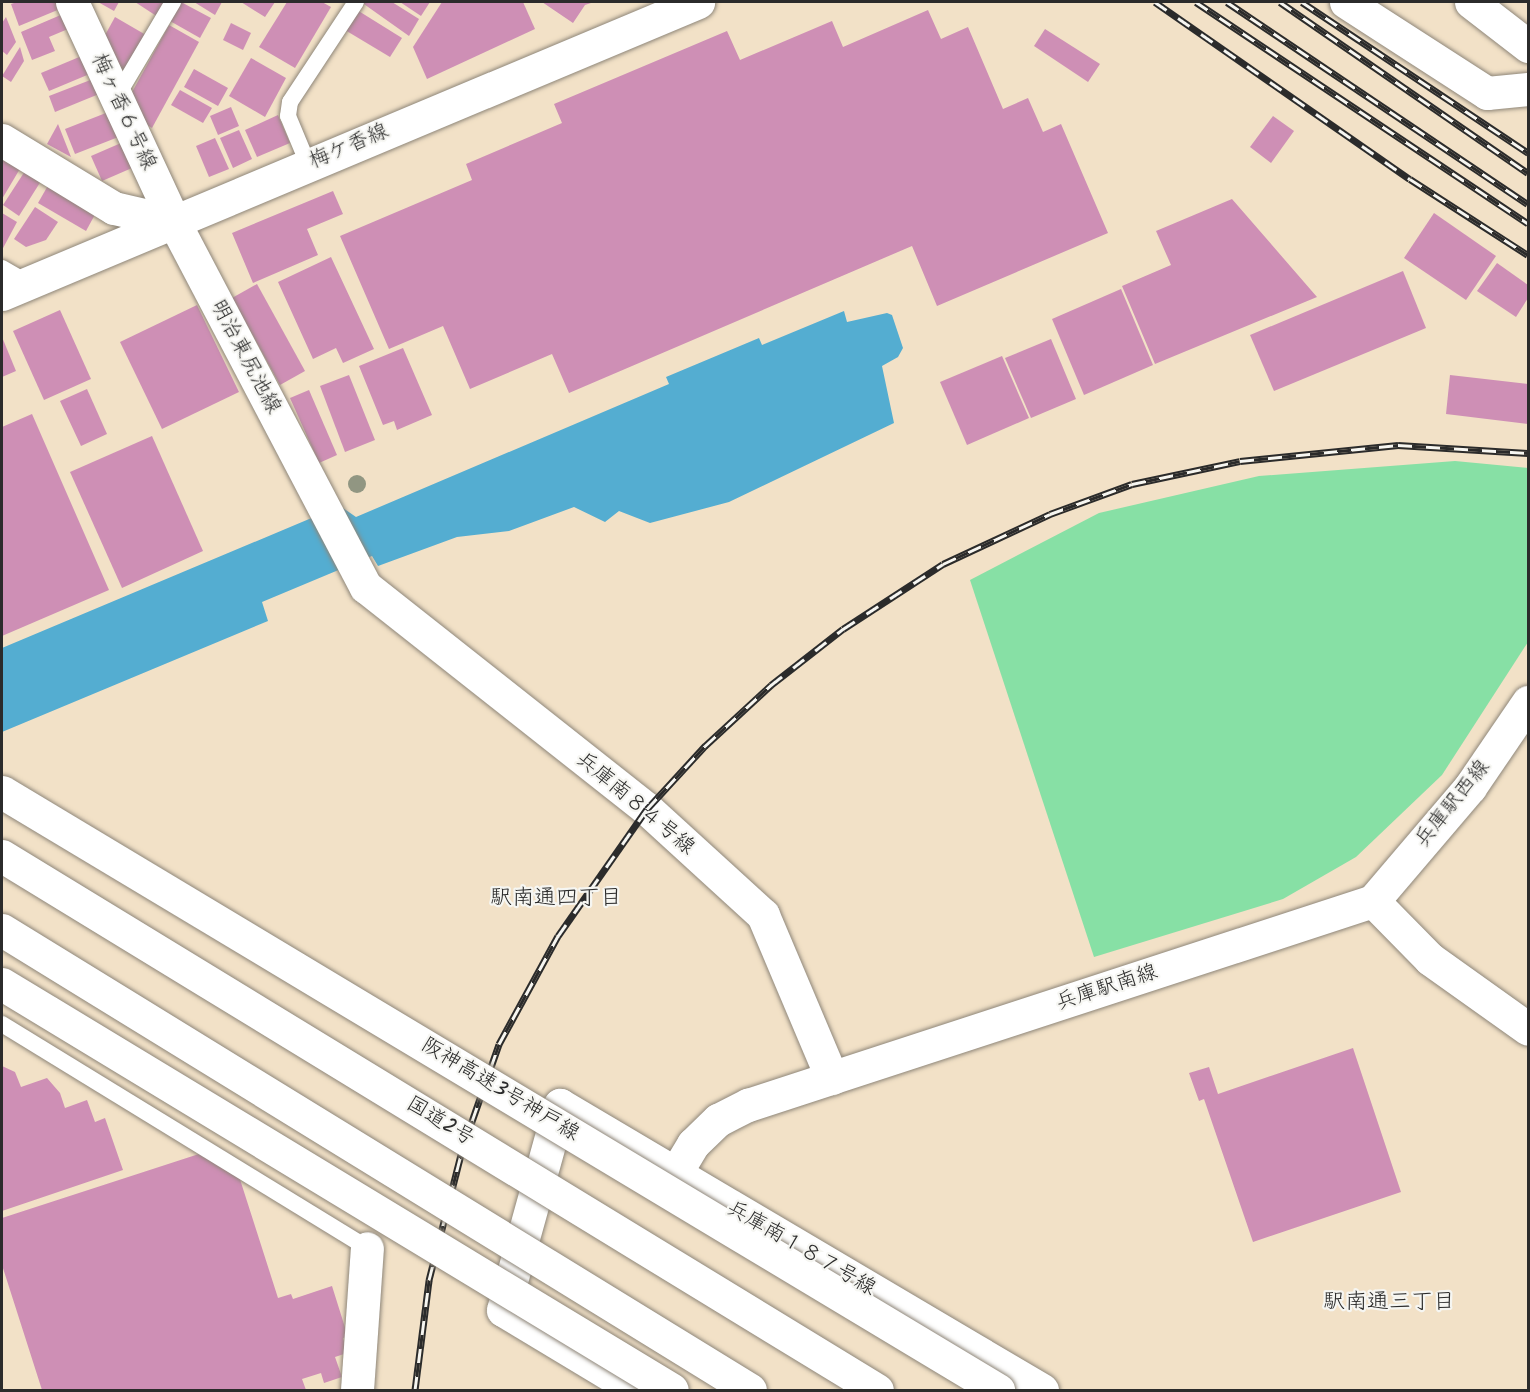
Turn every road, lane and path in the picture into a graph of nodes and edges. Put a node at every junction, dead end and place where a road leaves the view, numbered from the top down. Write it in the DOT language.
graph roads {
  1 [pos="173,2"];
  2 [pos="356,2"];
  3 [pos="698,2"];
  4 [pos="1346,2"];
  5 [pos="1471,2"];
  6 [pos="77,5"];
  7 [pos="1528,46"];
  8 [pos="1528,89"];
  9 [pos="116,98"];
  10 [pos="2,140"];
  11 [pos="308,164"];
  12 [pos="174,222"];
  13 [pos="10,282"];
  14 [pos="366,587"];
  15 [pos="1528,702"];
  16 [pos="2,792"];
  17 [pos="2,856"];
  18 [pos="1373,901"];
  19 [pos="2,930"];
  20 [pos="2,984"];
  21 [pos="2,1024"];
  22 [pos="1528,1029"];
  23 [pos="832,1078"];
  24 [pos="675,1174"];
  25 [pos="367,1248"];
  26 [pos="357,1390"];
  27 [pos="636,1390"];
  28 [pos="672,1390"];
  29 [pos="750,1390"];
  30 [pos="877,1390"];
  31 [pos="998,1390"];
  32 [pos="1042,1390"];
  1 -- 9 [label="lane"];
  2 -- 11 [label="lane"];
  3 -- 11 [label="main road, 梅ケ香線"];
  4 -- 8 [label="main road"];
  5 -- 7 [label="main road"];
  6 -- 9 [label="main road, 梅ヶ香６号線"];
  9 -- 12 [label="main road, 梅ヶ香６号線"];
  10 -- 12 [label="main road"];
  11 -- 12 [label="main road, 梅ケ香線"];
  12 -- 13 [label="main road, 梅ケ香線"];
  12 -- 14 [label="main road, 明治東尻池線"];
  14 -- 23 [label="main road, 兵庫南８４号線"];
  15 -- 18 [label="main road, 兵庫駅西線"];
  16 -- 31 [label="main road, 阪神高速3号神戸線, bridge"];
  17 -- 30 [label="main road, 国道2号, bridge"];
  18 -- 22 [label="main road"];
  18 -- 23 [label="main road, 兵庫駅南線"];
  19 -- 29 [label="main road, bridge"];
  20 -- 28 [label="main road, bridge"];
  21 -- 25 [label="lane"];
  23 -- 24 [label="main road, 兵庫駅南線"];
  24 -- 27 [label="main road, 兵庫南１８７号線"];
  24 -- 32 [label="main road, 兵庫南１８７号線"];
  25 -- 26 [label="main road"];
}
